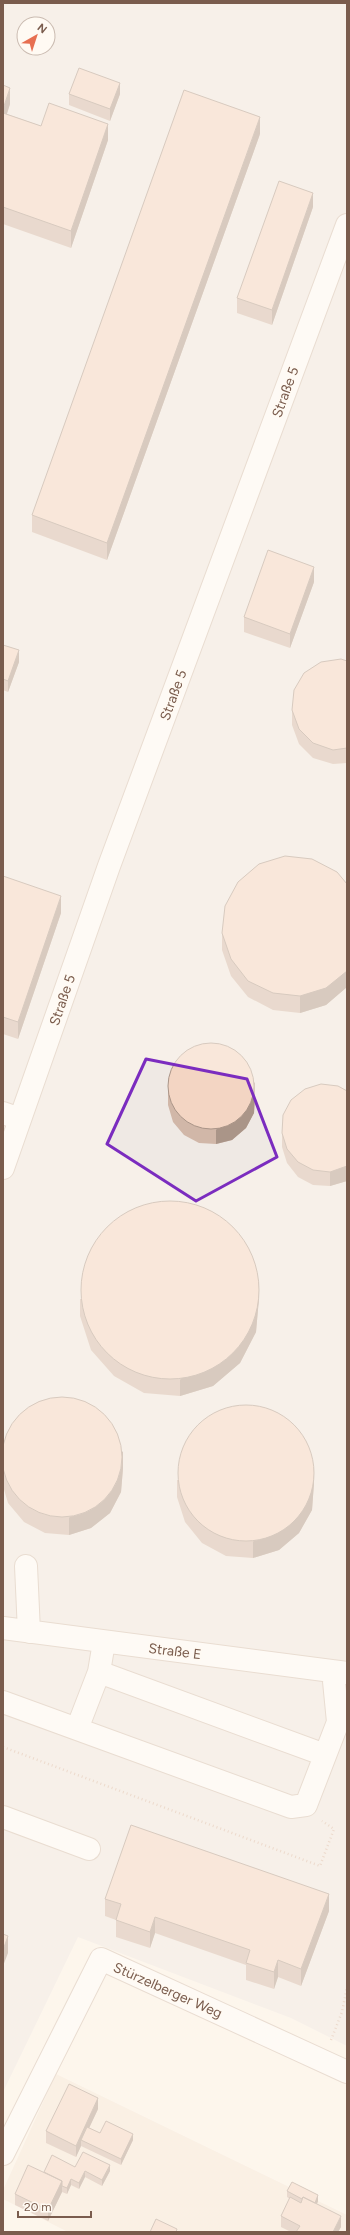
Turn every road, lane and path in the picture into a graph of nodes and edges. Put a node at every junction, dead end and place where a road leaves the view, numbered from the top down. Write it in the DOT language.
graph roads {
  1 [pos="347,225"];
  2 [pos="12,1116"];
  3 [pos="3,1168"];
  4 [pos="26,1566"];
  5 [pos="3,1628"];
  6 [pos="29,1632"];
  7 [pos="104,1642"];
  8 [pos="99,1672"];
  9 [pos="340,1672"];
  10 [pos="3,1702"];
  11 [pos="77,1729"];
  12 [pos="3,1747"];
  13 [pos="325,1755"];
  14 [pos="298,1806"];
  15 [pos="3,1817"];
  16 [pos="89,1849"];
  17 [pos="347,1987"];
  18 [pos="335,2030"];
  19 [pos="347,2072"];
  20 [pos="3,2154"];
  1 -- 2 [label="street, Straße 5"];
  2 -- 3 [label="street, Straße 5"];
  4 -- 6 [label="street"];
  5 -- 6 [label="street, Straße E"];
  6 -- 7 [label="street, Straße E"];
  7 -- 8 [label="street"];
  7 -- 9 [label="street, Straße E"];
  8 -- 11 [label="street"];
  8 -- 13 [label="street"];
  9 -- 13 [label="street"];
  10 -- 11 [label="street"];
  11 -- 14 [label="street"];
  12 -- 14 [label="path"];
  13 -- 14 [label="street"];
  15 -- 16 [label="street"];
  17 -- 18 [label="path"];
  19 -- 20 [label="street, Stürzelberger Weg"];
}
